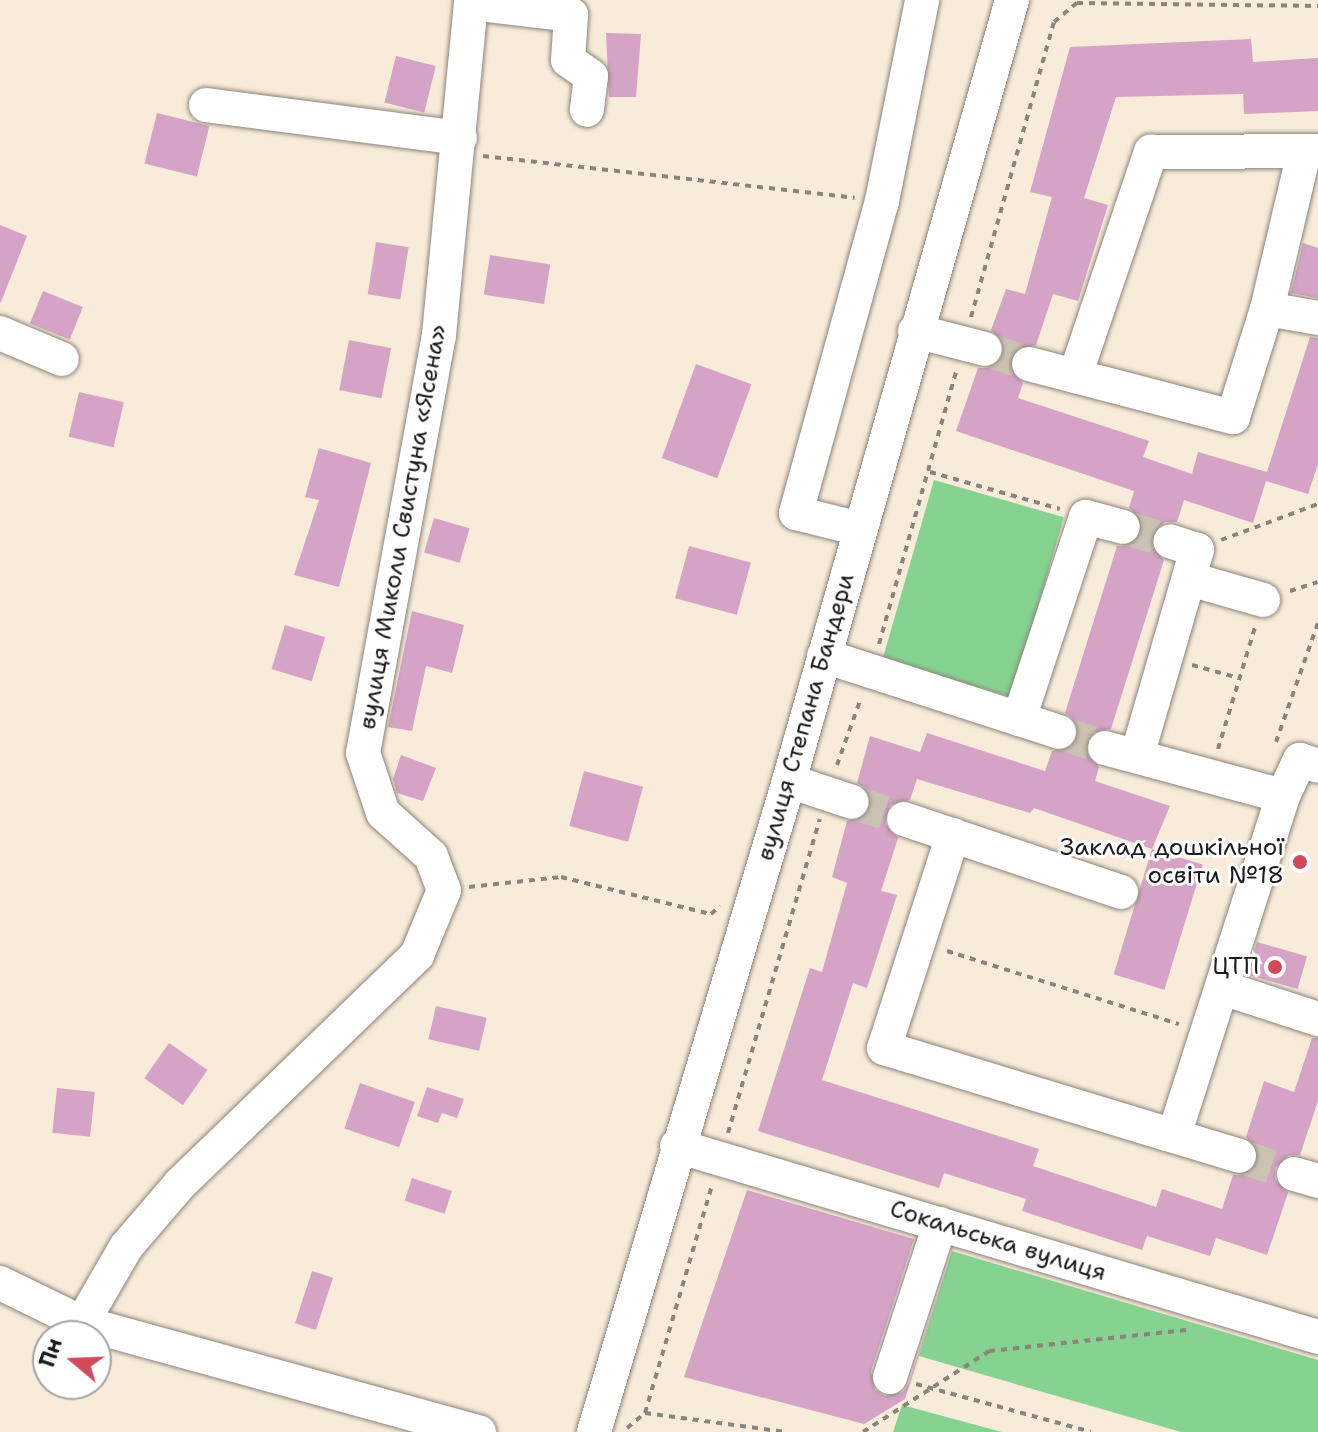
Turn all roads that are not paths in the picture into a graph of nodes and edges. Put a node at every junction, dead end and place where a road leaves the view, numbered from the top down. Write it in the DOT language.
graph roads {
  1 [pos="922,0"];
  2 [pos="1012,0"];
  3 [pos="471,2"];
  4 [pos="206,105"];
  5 [pos="587,110"];
  6 [pos="459,146"];
  7 [pos="1311,152"];
  8 [pos="1267,309"];
  9 [pos="1318,318"];
  10 [pos="915,331"];
  11 [pos="0,333"];
  12 [pos="985,349"];
  13 [pos="62,359"];
  14 [pos="1029,364"];
  15 [pos="1075,376"];
  16 [pos="1123,527"];
  17 [pos="860,529"];
  18 [pos="1263,600"];
  19 [pos="824,656"];
  20 [pos="1019,719"];
  21 [pos="1059,732"];
  22 [pos="1318,766"];
  23 [pos="789,781"];
  24 [pos="1283,796"];
  25 [pos="852,802"];
  26 [pos="904,819"];
  27 [pos="953,835"];
  28 [pos="1121,892"];
  29 [pos="1223,988"];
  30 [pos="1318,1019"];
  31 [pos="1175,1133"];
  32 [pos="677,1146"];
  33 [pos="1239,1156"];
  34 [pos="940,1224"];
  35 [pos="0,1283"];
  36 [pos="76,1320"];
  37 [pos="84,1320"];
  38 [pos="112,1331"];
  39 [pos="1318,1337"];
  40 [pos="890,1377"];
  41 [pos="479,1432"];
  42 [pos="594,1432"];
  1 -- 17 [label="street"];
  2 -- 10 [label="street, вулиця Степана Бандери"];
  3 -- 5 [label="street"];
  3 -- 6 [label="street, вулиця Миколи Свистуна «Ясена»"];
  4 -- 6 [label="street"];
  6 -- 37 [label="street, вулиця Миколи Свистуна «Ясена»"];
  7 -- 8 [label="street"];
  7 -- 15 [label="street"];
  8 -- 9 [label="street"];
  8 -- 15 [label="street"];
  10 -- 12 [label="street"];
  10 -- 17 [label="street, вулиця Степана Бандери"];
  11 -- 13 [label="street"];
  14 -- 15 [label="street"];
  16 -- 20 [label="street"];
  17 -- 19 [label="street, вулиця Степана Бандери"];
  18 -- 24 [label="street"];
  19 -- 20 [label="street"];
  19 -- 23 [label="street, вулиця Степана Бандери"];
  20 -- 21 [label="street"];
  22 -- 24 [label="street"];
  23 -- 25 [label="street"];
  23 -- 32 [label="street, вулиця Степана Бандери"];
  24 -- 29 [label="street"];
  26 -- 27 [label="street"];
  27 -- 28 [label="street"];
  27 -- 31 [label="street"];
  29 -- 30 [label="street"];
  29 -- 31 [label="street"];
  31 -- 33 [label="street"];
  32 -- 34 [label="street, Сокальська вулиця"];
  32 -- 42 [label="street, вулиця Степана Бандери"];
  34 -- 39 [label="street, Сокальська вулиця"];
  34 -- 40 [label="street"];
  35 -- 36 [label="street"];
  38 -- 41 [label="street"];
}
